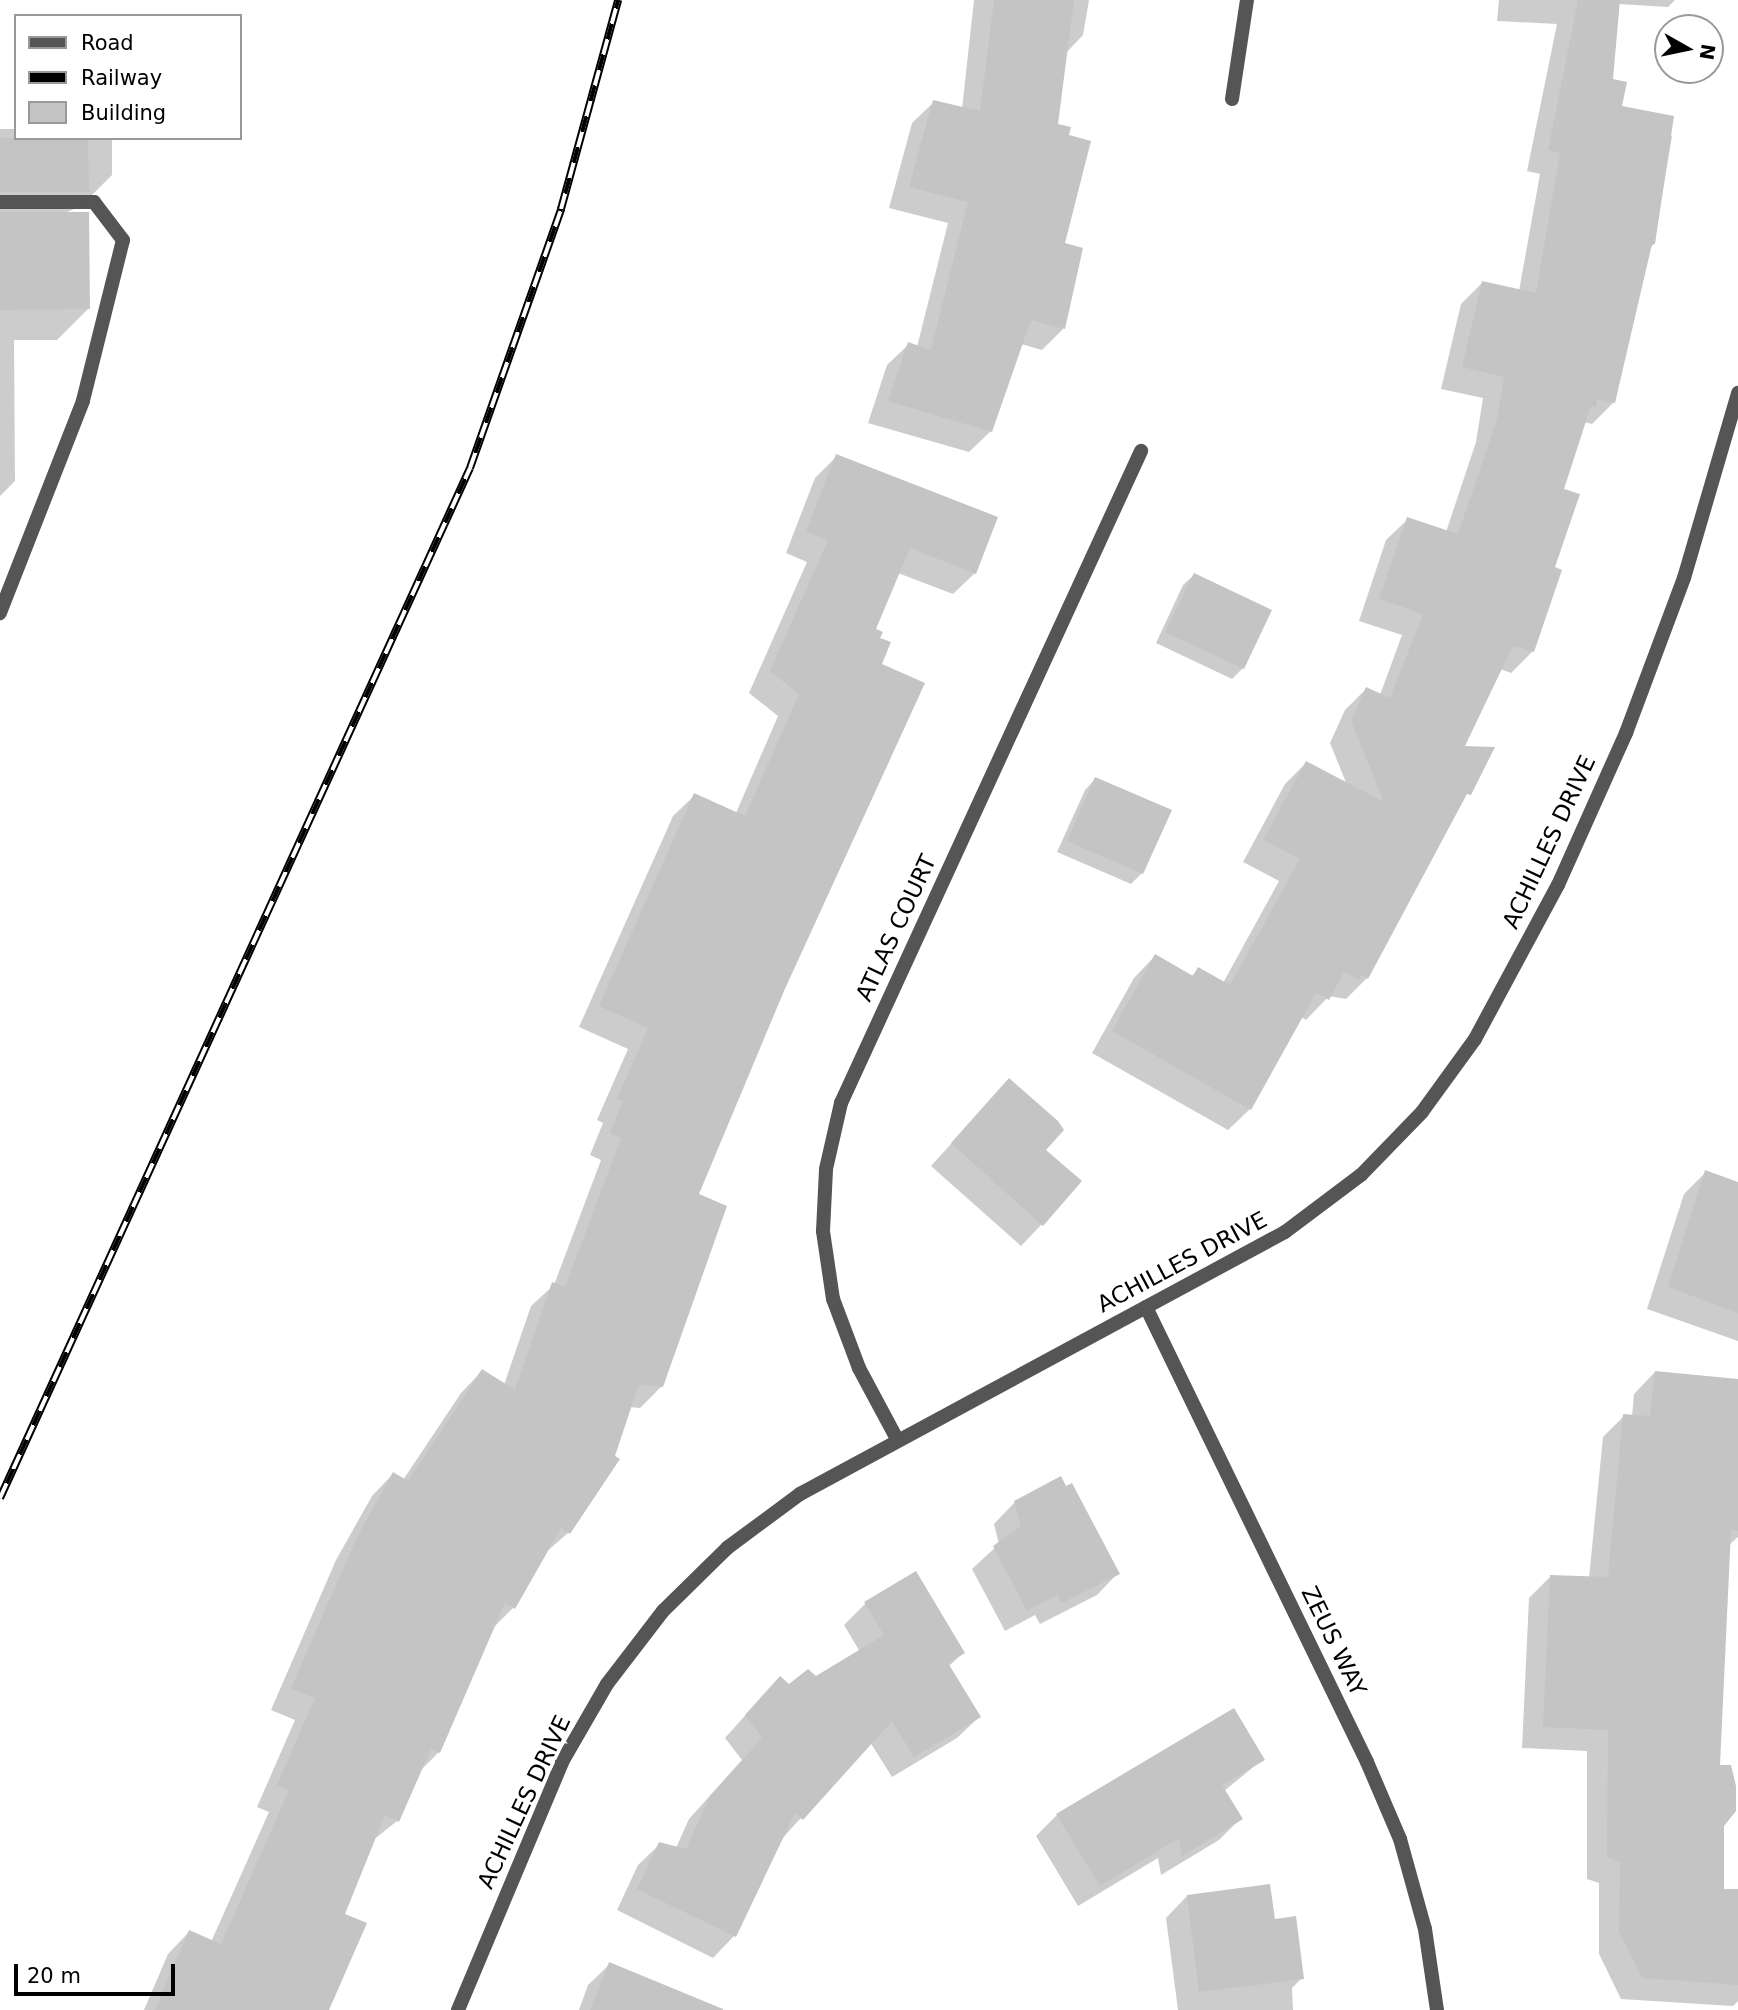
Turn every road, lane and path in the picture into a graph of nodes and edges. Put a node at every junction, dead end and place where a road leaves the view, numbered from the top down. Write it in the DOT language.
graph roads {
  1 [pos="1247,0"];
  2 [pos="1232,99"];
  3 [pos="0,202"];
  4 [pos="1738,393"];
  5 [pos="1141,451"];
  6 [pos="0,613"];
  7 [pos="1146,1307"];
  8 [pos="897,1439"];
  9 [pos="458,2010"];
  10 [pos="1437,2010"];
  1 -- 2 [label="street"];
  3 -- 6 [label="street"];
  4 -- 7 [label="street, ACHILLES DRIVE"];
  5 -- 8 [label="street, ATLAS COURT"];
  7 -- 8 [label="street, ACHILLES DRIVE"];
  7 -- 10 [label="street, ZEUS WAY"];
  8 -- 9 [label="street, ACHILLES DRIVE"];
}
